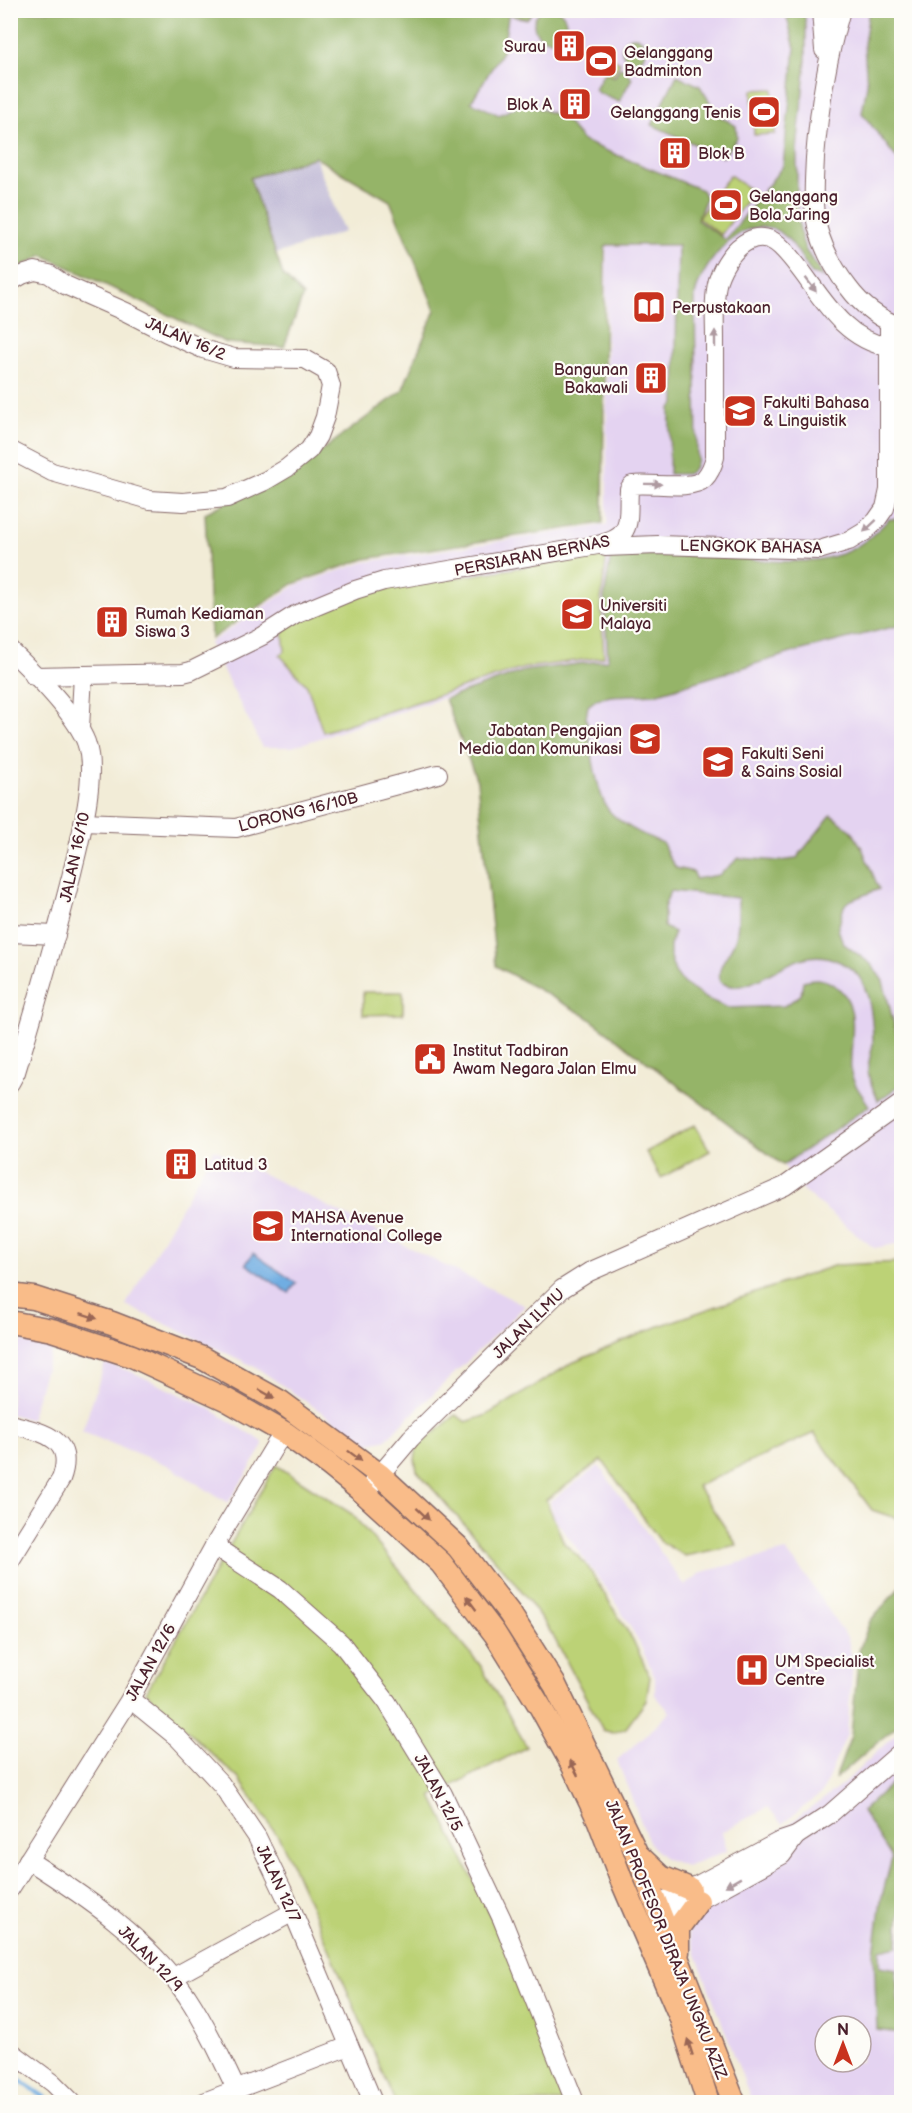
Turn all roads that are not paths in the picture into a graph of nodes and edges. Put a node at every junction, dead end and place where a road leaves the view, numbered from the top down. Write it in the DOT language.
graph roads {
  1 [pos="821,10"];
  2 [pos="841,10"];
  3 [pos="824,79"];
  4 [pos="10,282"];
  5 [pos="895,325"];
  6 [pos="888,347"];
  7 [pos="10,450"];
  8 [pos="628,515"];
  9 [pos="598,545"];
  10 [pos="658,545"];
  11 [pos="10,650"];
  12 [pos="34,676"];
  13 [pos="83,676"];
  14 [pos="56,699"];
  15 [pos="80,728"];
  16 [pos="438,774"];
  17 [pos="83,822"];
  18 [pos="10,933"];
  19 [pos="56,935"];
  20 [pos="10,1083"];
  21 [pos="902,1103"];
  22 [pos="10,1295"];
  23 [pos="10,1322"];
  24 [pos="10,1424"];
  25 [pos="285,1433"];
  26 [pos="380,1475"];
  27 [pos="364,1493"];
  28 [pos="214,1546"];
  29 [pos="10,1561"];
  30 [pos="130,1699"];
  31 [pos="902,1751"];
  32 [pos="599,1821"];
  33 [pos="634,1850"];
  34 [pos="28,1860"];
  35 [pos="13,1879"];
  36 [pos="694,1895"];
  37 [pos="293,1912"];
  38 [pos="658,1912"];
  39 [pos="680,1961"];
  40 [pos="172,1978"];
  41 [pos="665,1982"];
  42 [pos="349,2046"];
  43 [pos="10,2051"];
  44 [pos="236,2089"];
  45 [pos="72,2103"];
  46 [pos="204,2103"];
  47 [pos="373,2103"];
  48 [pos="575,2103"];
  49 [pos="708,2103"];
  50 [pos="734,2103"];
  1 -- 3 [label="street"];
  2 -- 3 [label="street"];
  3 -- 5 [label="street"];
  4 -- 7 [label="street, JALAN 16/2"];
  5 -- 6 [label="street, LENGKOK BAHASA"];
  8 -- 6 [label="street, PERSIARAN BERNAS, one-way"];
  6 -- 10 [label="street, LENGKOK BAHASA, one-way"];
  8 -- 9 [label="street, PERSIARAN BERNAS"];
  8 -- 10 [label="street"];
  9 -- 10 [label="street, LENGKOK BAHASA"];
  9 -- 13 [label="street, PERSIARAN BERNAS"];
  11 -- 12 [label="street, JALAN 16/10"];
  12 -- 13 [label="street, PERSIARAN BERNAS"];
  12 -- 14 [label="street, JALAN 16/10"];
  13 -- 14 [label="street"];
  13 -- 15 [label="street"];
  14 -- 15 [label="street, JALAN 16/10"];
  15 -- 17 [label="street, JALAN 16/10"];
  16 -- 17 [label="street, LORONG 16/10B"];
  17 -- 19 [label="street, JALAN 16/10"];
  18 -- 19 [label="street"];
  19 -- 20 [label="street, JALAN 16/10"];
  21 -- 26 [label="street, JALAN ILMU"];
  22 -- 26 [label="main road, JALAN PROFESOR DIRAJA UNGKU AZIZ, one-way"];
  23 -- 25 [label="main road, JALAN PROFESOR DIRAJA UNGKU AZIZ"];
  24 -- 29 [label="street"];
  25 -- 27 [label="main road, JALAN PROFESOR DIRAJA UNGKU AZIZ"];
  25 -- 28 [label="street, JALAN 12/6"];
  26 -- 27 [label="street, JALAN ILMU"];
  26 -- 33 [label="main road, JALAN PROFESOR DIRAJA UNGKU AZIZ, one-way"];
  32 -- 27 [label="main road, JALAN PROFESOR DIRAJA UNGKU AZIZ, one-way"];
  28 -- 30 [label="street, JALAN 12/6"];
  28 -- 48 [label="street, JALAN 12/5"];
  30 -- 34 [label="street, JALAN 12/6"];
  30 -- 37 [label="street, JALAN 12/7"];
  31 -- 36 [label="street"];
  32 -- 38 [label="main road"];
  32 -- 41 [label="main road, JALAN PROFESOR DIRAJA UNGKU AZIZ"];
  33 -- 36 [label="main road"];
  33 -- 38 [label="main road, JALAN PROFESOR DIRAJA UNGKU AZIZ"];
  34 -- 35 [label="street, JALAN 12/6"];
  34 -- 40 [label="street, JALAN 12/9"];
  36 -- 38 [label="street"];
  36 -- 39 [label="main road"];
  37 -- 40 [label="street"];
  37 -- 42 [label="street, JALAN 12/7"];
  38 -- 39 [label="main road, JALAN PROFESOR DIRAJA UNGKU AZIZ"];
  38 -- 41 [label="main road"];
  39 -- 50 [label="main road, JALAN PROFESOR DIRAJA UNGKU AZIZ"];
  40 -- 44 [label="street, JALAN 12/9"];
  49 -- 41 [label="main road, JALAN PROFESOR DIRAJA UNGKU AZIZ, one-way"];
  42 -- 44 [label="street"];
  42 -- 47 [label="street, JALAN 12/7"];
  43 -- 45 [label="street"];
  44 -- 46 [label="street"];
}
